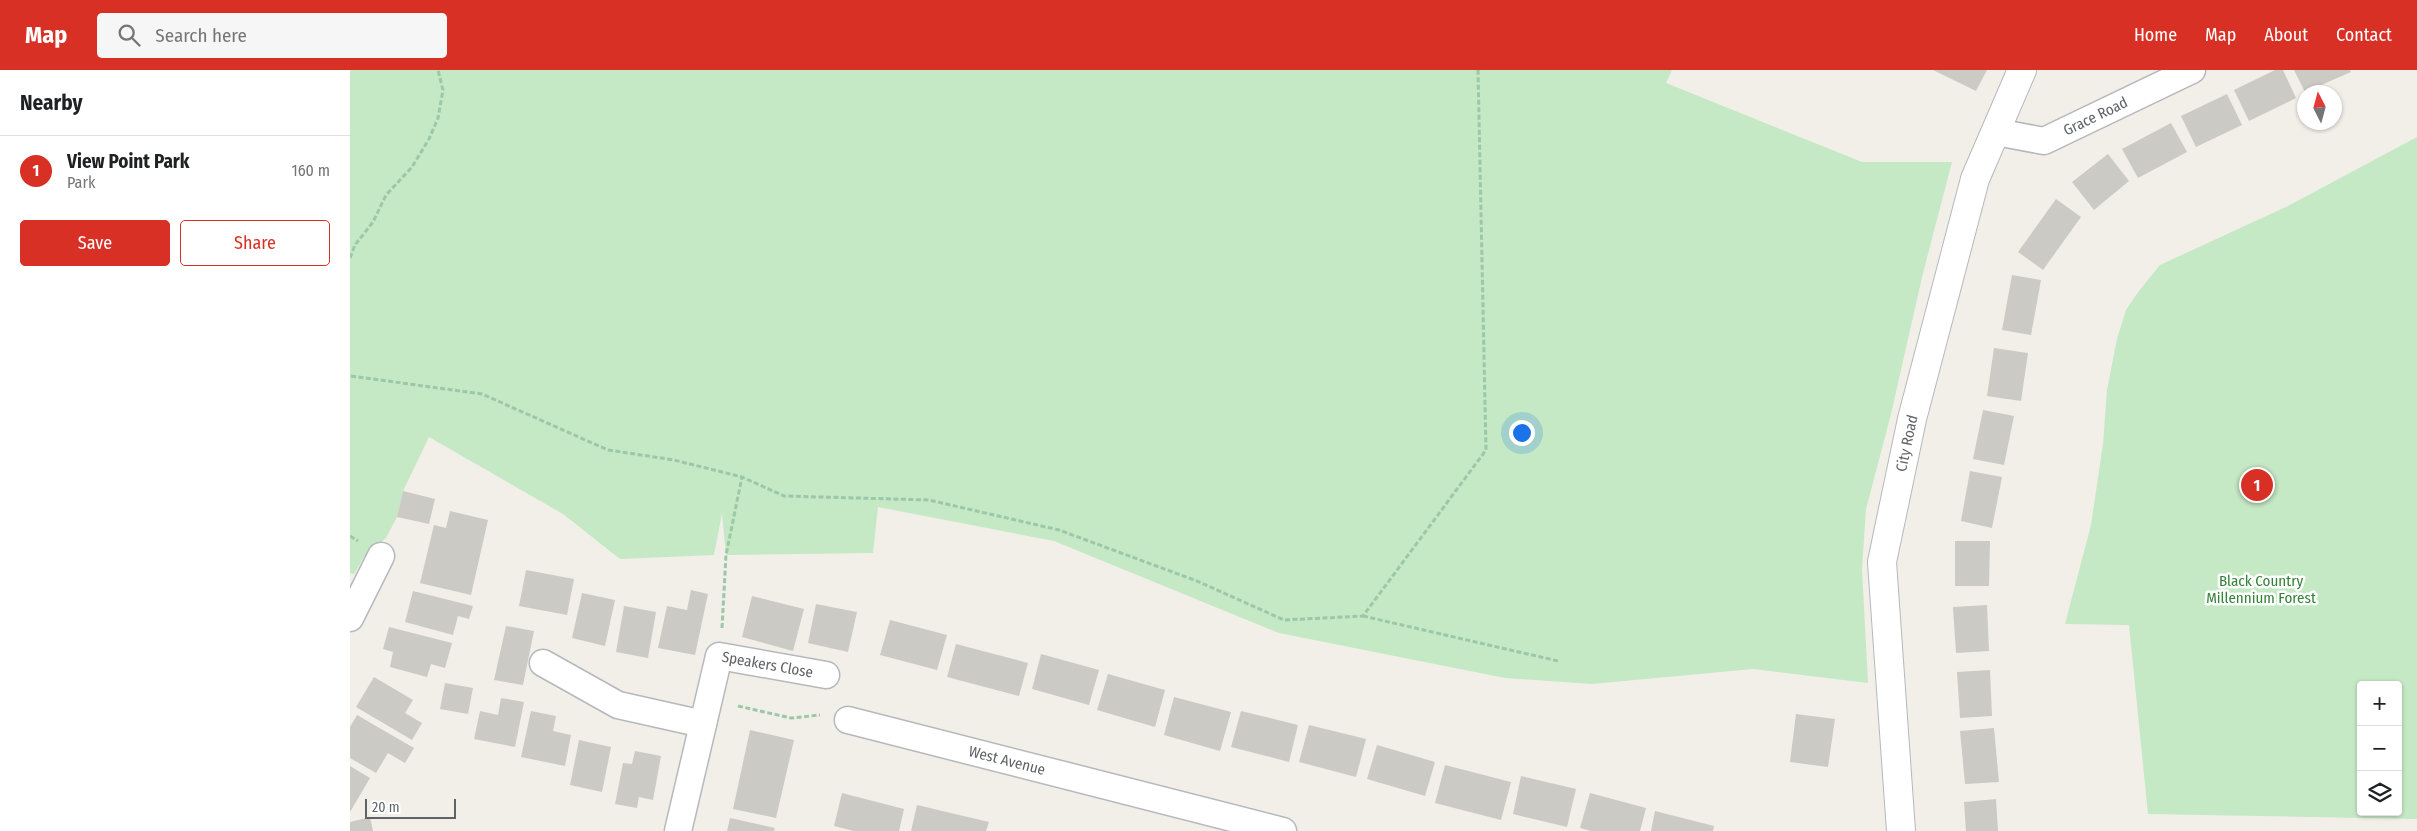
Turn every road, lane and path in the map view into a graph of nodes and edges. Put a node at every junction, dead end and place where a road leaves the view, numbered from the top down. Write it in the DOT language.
graph roads {
  1 [pos="438,70"];
  2 [pos="1478,70"];
  3 [pos="2022,70"];
  4 [pos="2192,70"];
  5 [pos="1996,132"];
  6 [pos="350,258"];
  7 [pos="350,376"];
  8 [pos="742,477"];
  9 [pos="381,556"];
  10 [pos="352,608"];
  11 [pos="1363,616"];
  12 [pos="722,629"];
  13 [pos="1558,661"];
  14 [pos="543,663"];
  15 [pos="826,675"];
  16 [pos="736,705"];
  17 [pos="848,720"];
  18 [pos="703,724"];
  19 [pos="678,831"];
  20 [pos="1284,831"];
  21 [pos="1901,831"];
  1 -- 6 [label="path"];
  2 -- 11 [label="path"];
  3 -- 5 [label="street, City Road"];
  4 -- 5 [label="street, Grace Road"];
  5 -- 21 [label="street, City Road"];
  7 -- 8 [label="path"];
  8 -- 11 [label="path"];
  8 -- 12 [label="path"];
  9 -- 10 [label="street"];
  11 -- 13 [label="path"];
  14 -- 18 [label="street"];
  15 -- 18 [label="street, Speakers Close"];
  16 -- 17 [label="path"];
  17 -- 20 [label="street, West Avenue"];
  18 -- 19 [label="street, Speakers Close"];
}
